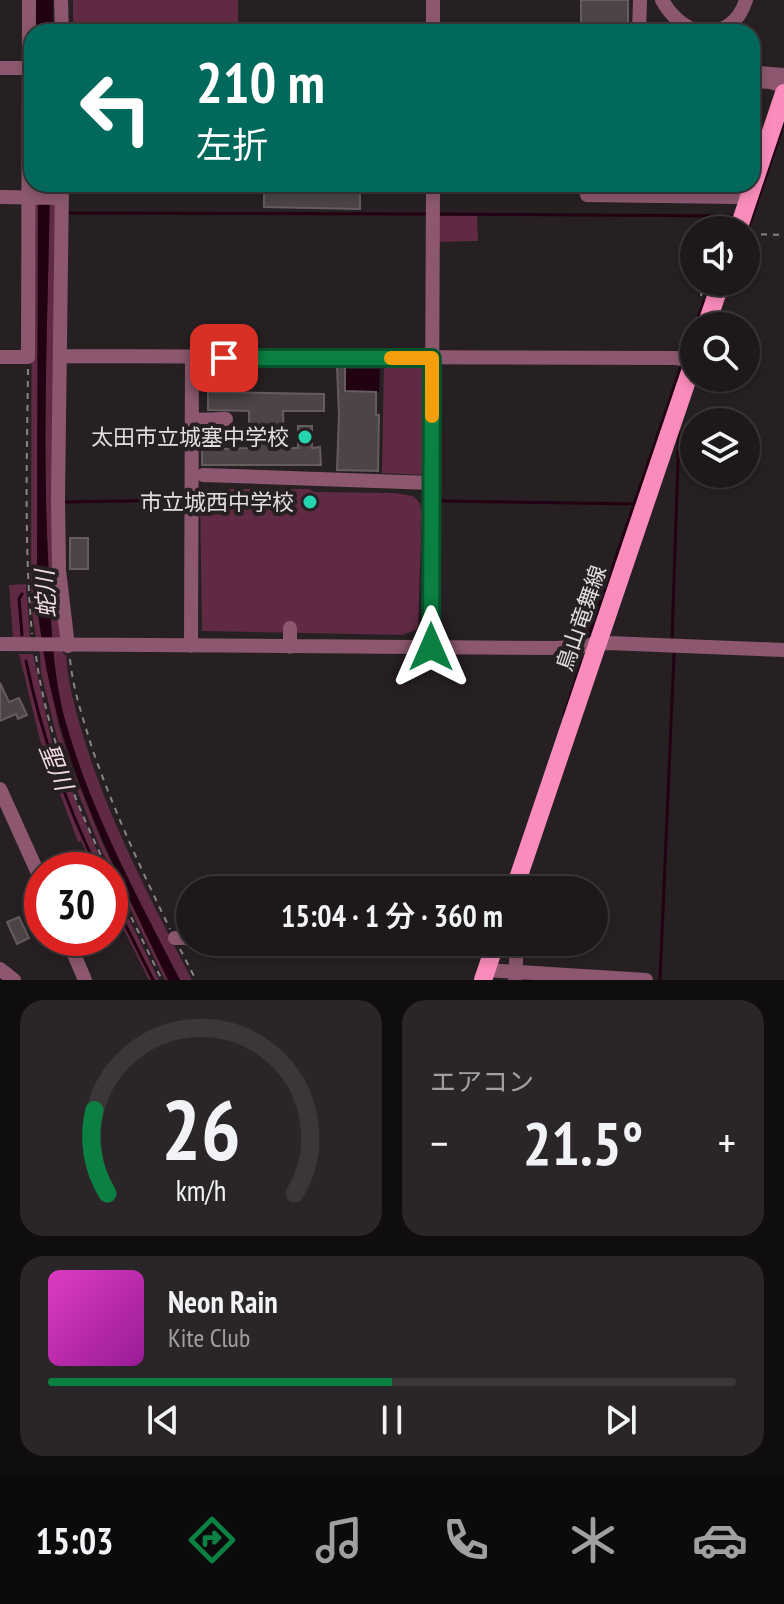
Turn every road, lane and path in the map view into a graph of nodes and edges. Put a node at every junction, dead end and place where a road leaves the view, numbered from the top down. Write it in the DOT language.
graph roads {
  1 [pos="29,0"];
  2 [pos="61,0"];
  3 [pos="433,0"];
  4 [pos="640,0"];
  5 [pos="662,0"];
  6 [pos="746,0"];
  7 [pos="29,24"];
  8 [pos="62,24"];
  9 [pos="433,24"];
  10 [pos="639,24"];
  11 [pos="683,24"];
  12 [pos="731,24"];
  13 [pos="0,68"];
  14 [pos="24,68"];
  15 [pos="760,74"];
  16 [pos="784,75"];
  17 [pos="760,81"];
  18 [pos="784,86"];
  19 [pos="784,93"];
  20 [pos="760,165"];
  21 [pos="29,192"];
  22 [pos="433,192"];
  23 [pos="587,192"];
  24 [pos="751,192"];
  25 [pos="61,193"];
  26 [pos="0,197"];
  27 [pos="29,197"];
  28 [pos="748,201"];
  29 [pos="743,216"];
  30 [pos="760,234"];
  31 [pos="784,235"];
  32 [pos="61,356"];
  33 [pos="0,357"];
  34 [pos="28,357"];
  35 [pos="195,357"];
  36 [pos="432,358"];
  37 [pos="680,360"];
  38 [pos="684,392"];
  39 [pos="226,419"];
  40 [pos="192,420"];
  41 [pos="203,475"];
  42 [pos="432,483"];
  43 [pos="0,644"];
  44 [pos="598,645"];
  45 [pos="35,646"];
  46 [pos="66,646"];
  47 [pos="191,646"];
  48 [pos="431,647"];
  49 [pos="784,650"];
  50 [pos="0,789"];
  51 [pos="28,852"];
  52 [pos="100,852"];
  53 [pos="519,876"];
  54 [pos="128,911"];
  55 [pos="176,928"];
  56 [pos="75,956"];
  57 [pos="188,956"];
  58 [pos="491,956"];
  59 [pos="517,956"];
  60 [pos="0,969"];
  61 [pos="485,975"];
  62 [pos="516,976"];
  63 [pos="14,980"];
  64 [pos="85,980"];
  65 [pos="162,980"];
  66 [pos="196,980"];
  67 [pos="646,980"];
  1 -- 7 [label="street"];
  2 -- 8 [label="street"];
  3 -- 9 [label="street"];
  4 -- 10 [label="street"];
  5 -- 11 [label="street"];
  6 -- 12 [label="street"];
  13 -- 14 [label="street"];
  15 -- 16 [label="street"];
  17 -- 18 [label="street"];
  19 -- 20 [label="main road"];
  21 -- 27 [label="street"];
  22 -- 36 [label="street"];
  23 -- 28 [label="street"];
  24 -- 28 [label="main road"];
  25 -- 27 [label="street"];
  25 -- 32 [label="street"];
  26 -- 27 [label="street"];
  27 -- 34 [label="street"];
  28 -- 29 [label="main road"];
  30 -- 31 [label="path"];
  32 -- 35 [label="street"];
  32 -- 46 [label="street"];
  33 -- 34 [label="street"];
  34 -- 45 [label="path"];
  35 -- 36 [label="street"];
  35 -- 40 [label="street"];
  36 -- 37 [label="street"];
  36 -- 42 [label="street"];
  38 -- 44 [label="main road, 鳥山竜舞線"];
  39 -- 40 [label="street"];
  40 -- 47 [label="street"];
  41 -- 42 [label="street"];
  42 -- 48 [label="street"];
  43 -- 45 [label="street"];
  44 -- 48 [label="street"];
  44 -- 49 [label="street"];
  44 -- 53 [label="main road, 鳥山竜舞線"];
  45 -- 46 [label="street"];
  45 -- 52 [label="path"];
  46 -- 47 [label="street"];
  46 -- 55 [label="path"];
  47 -- 48 [label="street"];
  50 -- 51 [label="street"];
  54 -- 65 [label="path"];
  56 -- 64 [label="street"];
  57 -- 66 [label="path"];
  58 -- 61 [label="main road"];
  59 -- 62 [label="street"];
  60 -- 63 [label="street"];
  61 -- 62 [label="street"];
  62 -- 67 [label="street"];
}
